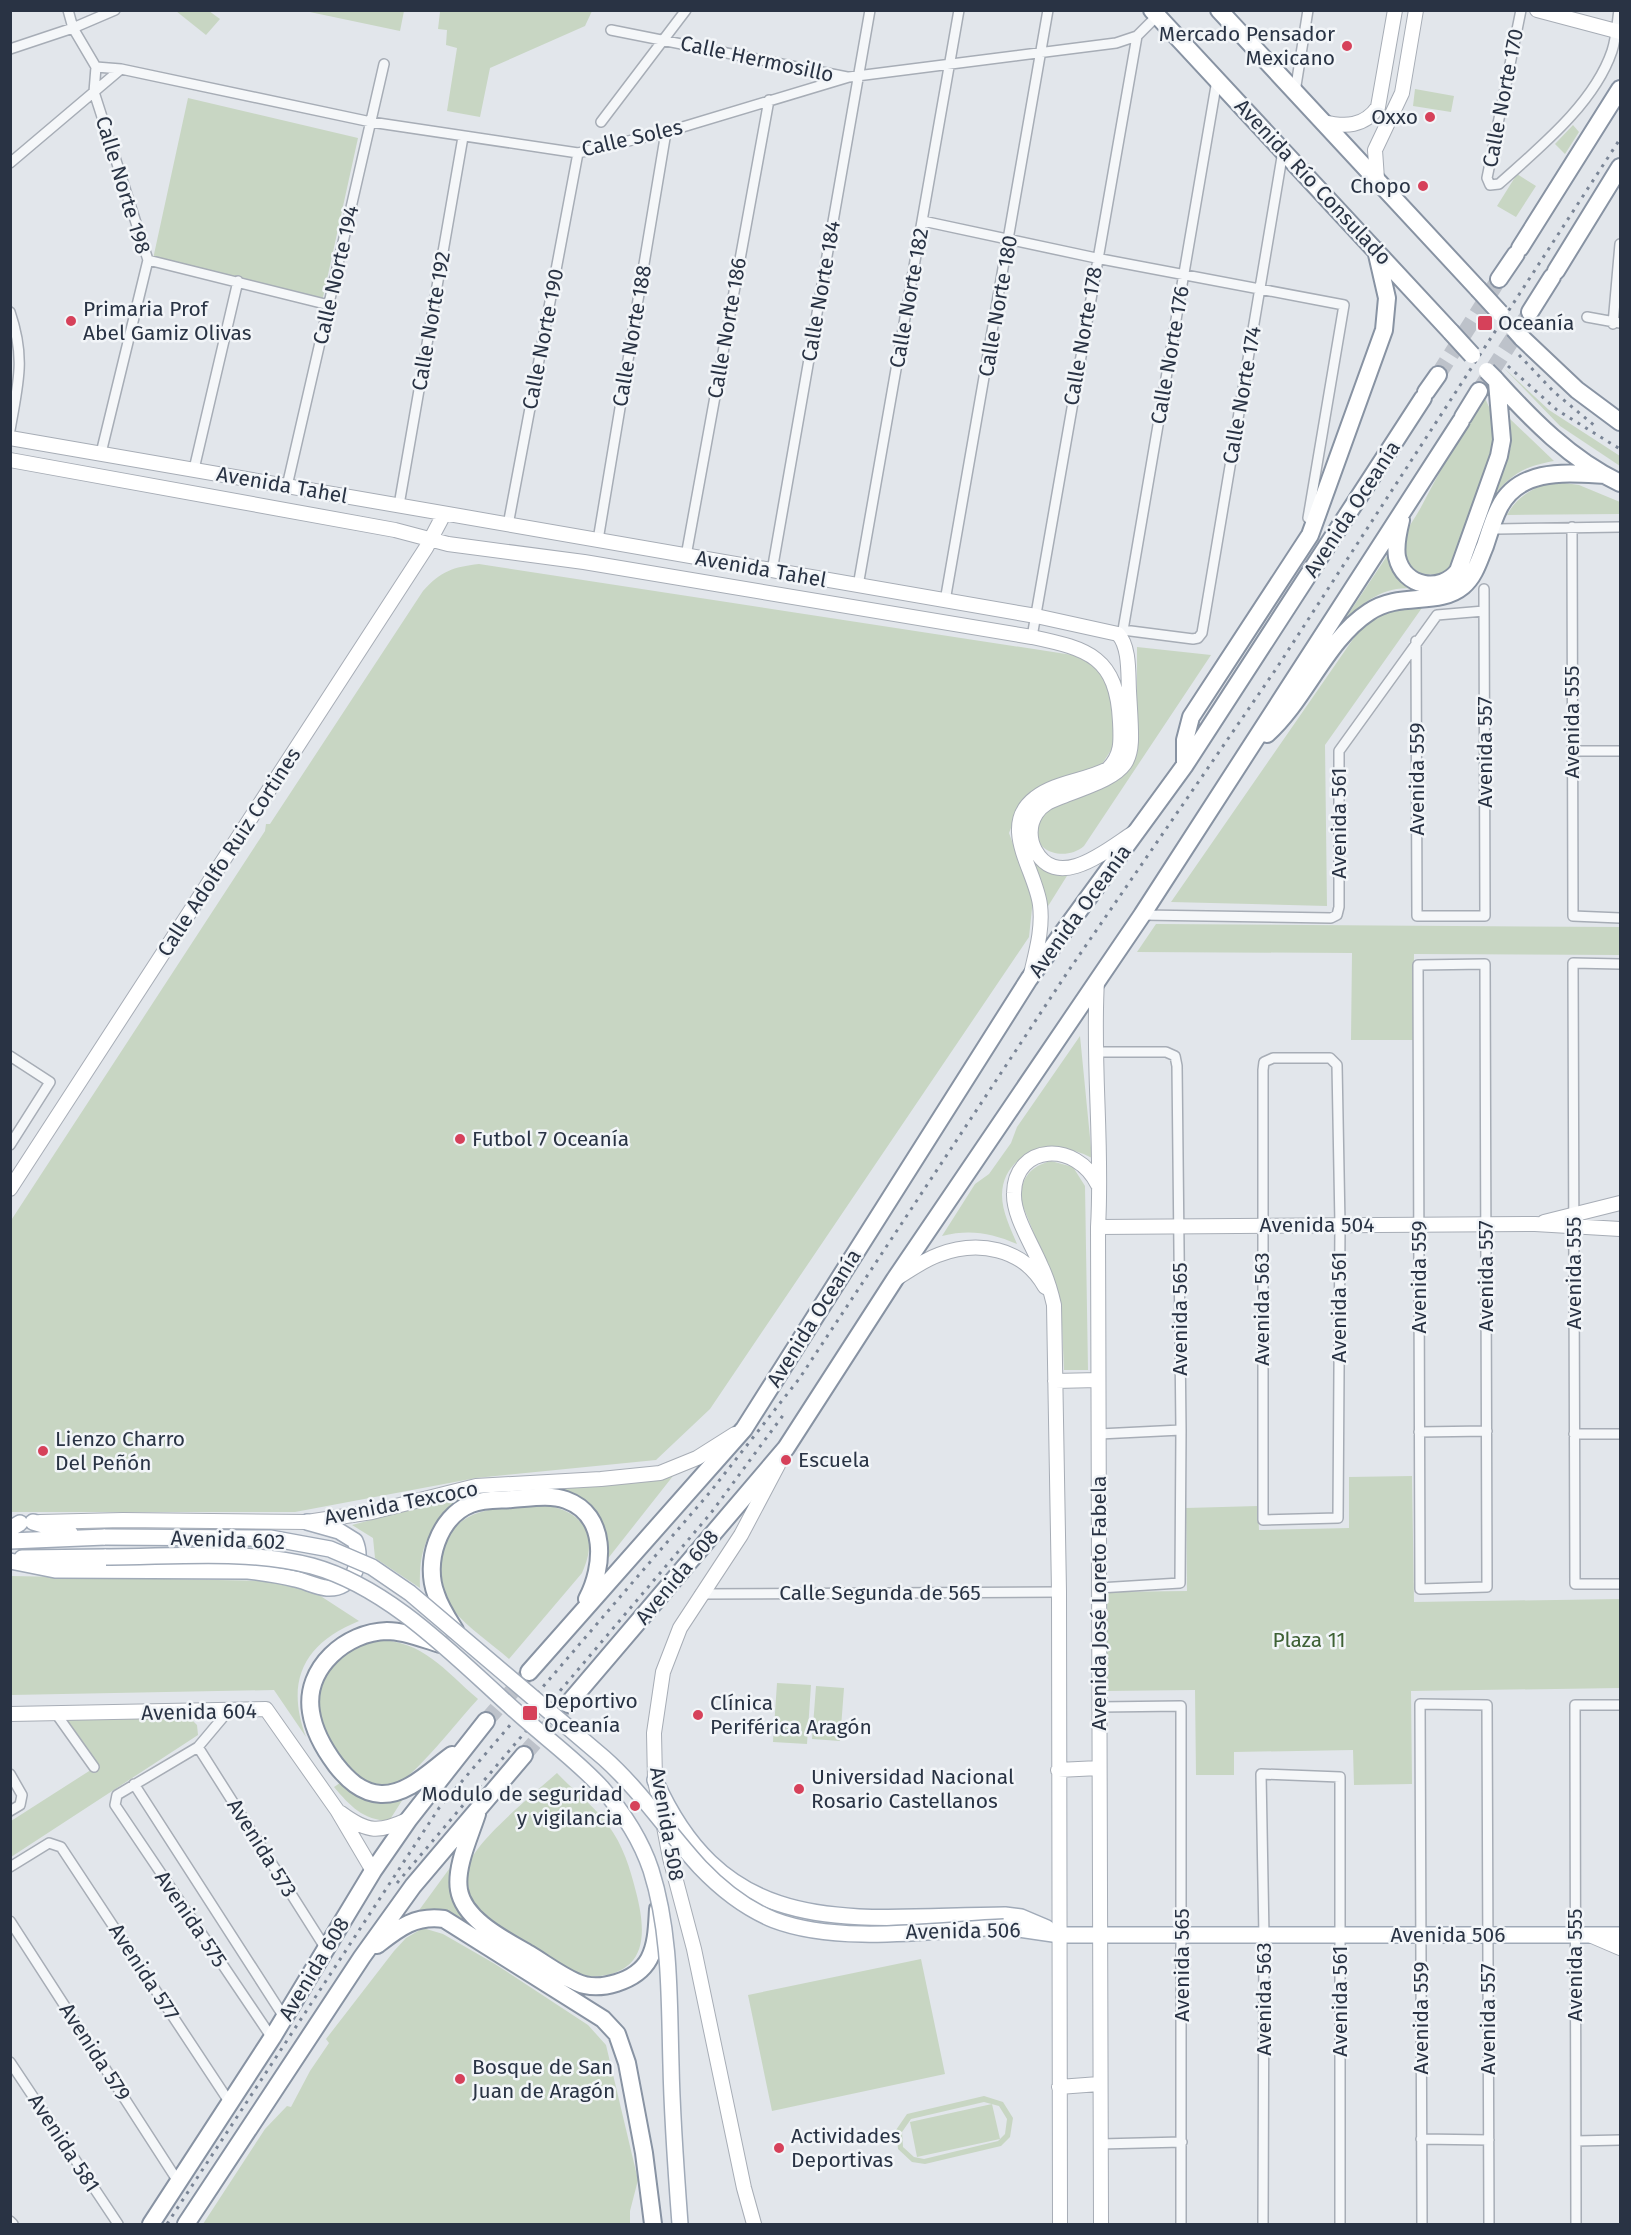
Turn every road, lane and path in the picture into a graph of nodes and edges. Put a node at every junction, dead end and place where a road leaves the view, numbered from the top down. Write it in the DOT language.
graph roads {
  1 [pos="68,10"];
  2 [pos="115,10"];
  3 [pos="686,10"];
  4 [pos="870,10"];
  5 [pos="959,10"];
  6 [pos="1048,10"];
  7 [pos="1219,10"];
  8 [pos="1308,10"];
  9 [pos="1395,10"];
  10 [pos="1416,10"];
  11 [pos="1521,10"];
  12 [pos="1537,10"];
  13 [pos="1619,10"];
  14 [pos="1154,13"];
  15 [pos="73,28"];
  16 [pos="610,30"];
  17 [pos="1618,32"];
  18 [pos="1137,36"];
  19 [pos="664,40"];
  20 [pos="10,49"];
  21 [pos="1043,51"];
  22 [pos="950,63"];
  23 [pos="384,64"];
  24 [pos="96,67"];
  25 [pos="122,69"];
  26 [pos="854,77"];
  27 [pos="1217,80"];
  28 [pos="1620,89"];
  29 [pos="94,92"];
  30 [pos="1296,92"];
  31 [pos="769,100"];
  32 [pos="371,122"];
  33 [pos="601,122"];
  34 [pos="1323,122"];
  35 [pos="666,132"];
  36 [pos="463,137"];
  37 [pos="1283,150"];
  38 [pos="578,153"];
  39 [pos="10,163"];
  40 [pos="1620,167"];
  41 [pos="1377,179"];
  42 [pos="923,221"];
  43 [pos="1010,239"];
  44 [pos="1620,244"];
  45 [pos="1376,250"];
  46 [pos="1096,258"];
  47 [pos="148,260"];
  48 [pos="1184,275"];
  49 [pos="1499,279"];
  50 [pos="238,281"];
  51 [pos="1260,288"];
  52 [pos="329,305"];
  53 [pos="10,312"];
  54 [pos="1530,312"];
  55 [pos="1500,313"];
  56 [pos="1587,317"];
  57 [pos="1617,323"];
  58 [pos="1518,333"];
  59 [pos="1472,355"];
  60 [pos="1438,375"];
  61 [pos="1479,391"];
  62 [pos="1596,405"];
  63 [pos="1620,412"];
  64 [pos="1620,422"];
  65 [pos="10,430"];
  66 [pos="10,438"];
  67 [pos="100,453"];
  68 [pos="10,460"];
  69 [pos="194,469"];
  70 [pos="1613,479"];
  71 [pos="287,486"];
  72 [pos="399,506"];
  73 [pos="1402,511"];
  74 [pos="444,514"];
  75 [pos="1308,518"];
  76 [pos="508,525"];
  77 [pos="1572,527"];
  78 [pos="1620,527"];
  79 [pos="1497,529"];
  80 [pos="598,540"];
  81 [pos="430,541"];
  82 [pos="686,556"];
  83 [pos="771,571"];
  84 [pos="858,586"];
  85 [pos="1484,589"];
  86 [pos="945,601"];
  87 [pos="1484,612"];
  88 [pos="1036,616"];
  89 [pos="1120,632"];
  90 [pos="1032,637"];
  91 [pos="1198,638"];
  92 [pos="1416,641"];
  93 [pos="1246,752"];
  94 [pos="1572,752"];
  95 [pos="1620,752"];
  96 [pos="1185,765"];
  97 [pos="1140,829"];
  98 [pos="1142,915"];
  99 [pos="1417,916"];
  100 [pos="1620,918"];
  101 [pos="1485,964"];
  102 [pos="1620,964"];
  103 [pos="1029,979"];
  104 [pos="1097,981"];
  105 [pos="1095,1052"];
  106 [pos="10,1056"];
  107 [pos="1335,1061"];
  108 [pos="10,1145"];
  109 [pos="10,1189"];
  110 [pos="1101,1190"];
  111 [pos="1620,1203"];
  112 [pos="1574,1214"];
  113 [pos="1262,1224"];
  114 [pos="1418,1224"];
  115 [pos="1535,1224"];
  116 [pos="1180,1225"];
  117 [pos="1340,1225"];
  118 [pos="1486,1225"];
  119 [pos="1098,1227"];
  120 [pos="1574,1228"];
  121 [pos="1620,1228"];
  122 [pos="895,1279"];
  123 [pos="1054,1305"];
  124 [pos="1055,1380"];
  125 [pos="1098,1380"];
  126 [pos="744,1429"];
  127 [pos="1181,1430"];
  128 [pos="1487,1431"];
  129 [pos="1419,1432"];
  130 [pos="1099,1434"];
  131 [pos="1574,1434"];
  132 [pos="1620,1434"];
  133 [pos="786,1448"];
  134 [pos="1338,1518"];
  135 [pos="308,1522"];
  136 [pos="18,1524"];
  137 [pos="81,1537"];
  138 [pos="10,1541"];
  139 [pos="10,1560"];
  140 [pos="1620,1584"];
  141 [pos="1099,1588"];
  142 [pos="1420,1589"];
  143 [pos="1059,1592"];
  144 [pos="700,1593"];
  145 [pos="576,1617"];
  146 [pos="456,1632"];
  147 [pos="440,1644"];
  148 [pos="529,1672"];
  149 [pos="568,1704"];
  150 [pos="1487,1705"];
  151 [pos="1620,1705"];
  152 [pos="1099,1707"];
  153 [pos="230,1710"];
  154 [pos="10,1714"];
  155 [pos="57,1715"];
  156 [pos="486,1721"];
  157 [pos="465,1746"];
  158 [pos="198,1747"];
  159 [pos="524,1755"];
  160 [pos="94,1767"];
  161 [pos="1099,1768"];
  162 [pos="1058,1770"];
  163 [pos="10,1774"];
  164 [pos="1340,1777"];
  165 [pos="655,1780"];
  166 [pos="134,1784"];
  167 [pos="480,1806"];
  168 [pos="337,1810"];
  169 [pos="10,1811"];
  170 [pos="409,1819"];
  171 [pos="10,1867"];
  172 [pos="373,1871"];
  173 [pos="658,1902"];
  174 [pos="10,1921"];
  175 [pos="1582,1934"];
  176 [pos="1060,1935"];
  177 [pos="1098,1935"];
  178 [pos="1421,1935"];
  179 [pos="1488,1935"];
  180 [pos="1620,1935"];
  181 [pos="1182,1936"];
  182 [pos="1264,1936"];
  183 [pos="1340,1936"];
  184 [pos="1620,1948"];
  185 [pos="326,1949"];
  186 [pos="362,1957"];
  187 [pos="284,2017"];
  188 [pos="272,2038"];
  189 [pos="10,2062"];
  190 [pos="1099,2084"];
  191 [pos="1059,2087"];
  192 [pos="230,2103"];
  193 [pos="1421,2139"];
  194 [pos="1489,2140"];
  195 [pos="1576,2140"];
  196 [pos="1620,2140"];
  197 [pos="1182,2142"];
  198 [pos="1100,2144"];
  199 [pos="179,2182"];
  200 [pos="118,2224"];
  201 [pos="151,2224"];
  202 [pos="186,2224"];
  203 [pos="653,2224"];
  204 [pos="680,2224"];
  205 [pos="754,2224"];
  206 [pos="1059,2224"];
  207 [pos="1101,2224"];
  208 [pos="1181,2224"];
  209 [pos="1263,2224"];
  210 [pos="1340,2224"];
  211 [pos="1422,2224"];
  212 [pos="1489,2224"];
  213 [pos="1576,2224"];
  1 -- 15 [label="street"];
  2 -- 15 [label="street"];
  3 -- 19 [label="street"];
  4 -- 26 [label="street, Calle Norte 184"];
  5 -- 22 [label="street, Calle Norte 182"];
  6 -- 21 [label="street, Calle Norte 180"];
  7 -- 30 [label="highway"];
  8 -- 30 [label="street"];
  9 -- 34 [label="street"];
  10 -- 41 [label="street"];
  11 -- 17 [label="street, Calle Norte 170"];
  12 -- 17 [label="street"];
  13 -- 17 [label="street"];
  14 -- 18 [label="street, Calle Soles"];
  14 -- 27 [label="highway, Avenida Río Consulado"];
  15 -- 20 [label="street"];
  15 -- 24 [label="street"];
  16 -- 19 [label="street, Calle Hermosillo"];
  18 -- 21 [label="street, Calle Soles"];
  18 -- 46 [label="street, Calle Norte 178"];
  19 -- 26 [label="street, Calle Hermosillo"];
  19 -- 33 [label="street"];
  21 -- 22 [label="street, Calle Soles"];
  21 -- 43 [label="street, Calle Norte 180"];
  22 -- 26 [label="street, Calle Soles"];
  22 -- 42 [label="street, Calle Norte 182"];
  23 -- 32 [label="street, Calle Norte 194"];
  24 -- 25 [label="street, Calle Soles"];
  24 -- 29 [label="street"];
  25 -- 29 [label="street"];
  25 -- 32 [label="street, Calle Soles"];
  26 -- 31 [label="street, Calle Soles"];
  26 -- 83 [label="street, Calle Norte 184"];
  27 -- 37 [label="highway, Avenida Río Consulado"];
  27 -- 48 [label="street, Calle Norte 176"];
  28 -- 49 [label="highway"];
  29 -- 39 [label="street"];
  29 -- 47 [label="street, Calle Norte 198"];
  30 -- 34 [label="highway"];
  31 -- 35 [label="street, Calle Soles"];
  31 -- 82 [label="street, Calle Norte 186"];
  32 -- 36 [label="street, Calle Soles"];
  32 -- 52 [label="street, Calle Norte 194"];
  34 -- 41 [label="highway"];
  35 -- 38 [label="street, Calle Soles"];
  35 -- 80 [label="street, Calle Norte 188"];
  36 -- 38 [label="street, Calle Soles"];
  36 -- 72 [label="street, Calle Norte 192"];
  37 -- 45 [label="highway, Avenida Río Consulado"];
  37 -- 51 [label="street, Calle Norte 174"];
  38 -- 76 [label="street, Calle Norte 190"];
  40 -- 54 [label="highway"];
  41 -- 55 [label="highway, bridge"];
  42 -- 43 [label="street"];
  42 -- 84 [label="street, Calle Norte 182"];
  43 -- 46 [label="street"];
  43 -- 86 [label="street, Calle Norte 180"];
  44 -- 57 [label="street"];
  45 -- 59 [label="highway, Avenida Río Consulado, bridge"];
  45 -- 96 [label="highway"];
  46 -- 48 [label="street"];
  46 -- 88 [label="street, Calle Norte 178"];
  47 -- 50 [label="street"];
  47 -- 67 [label="street, Calle Norte 198"];
  48 -- 51 [label="street"];
  48 -- 89 [label="street, Calle Norte 176"];
  50 -- 52 [label="street"];
  50 -- 69 [label="street"];
  51 -- 75 [label="street"];
  51 -- 91 [label="street, Calle Norte 174"];
  52 -- 71 [label="street, Calle Norte 194"];
  53 -- 65 [label="street"];
  56 -- 57 [label="street"];
  58 -- 62 [label="highway"];
  60 -- 96 [label="highway, Avenida Oceanía"];
  61 -- 73 [label="highway, Avenida Oceanía"];
  62 -- 63 [label="street"];
  62 -- 64 [label="highway"];
  66 -- 67 [label="street, Avenida Tahel"];
  67 -- 69 [label="street, Avenida Tahel"];
  68 -- 81 [label="street, Avenida Tahel"];
  69 -- 71 [label="street, Avenida Tahel"];
  70 -- 73 [label="highway"];
  70 -- 93 [label="highway"];
  71 -- 72 [label="street, Avenida Tahel"];
  72 -- 74 [label="street, Avenida Tahel"];
  73 -- 93 [label="highway, Avenida Oceanía"];
  74 -- 76 [label="street, Avenida Tahel"];
  74 -- 81 [label="street, Calle Adolfo Ruiz Cortines"];
  76 -- 80 [label="street, Avenida Tahel"];
  77 -- 78 [label="street"];
  77 -- 79 [label="street"];
  77 -- 94 [label="street, Avenida 555"];
  80 -- 82 [label="street, Avenida Tahel"];
  81 -- 90 [label="street, Avenida Tahel"];
  81 -- 109 [label="street, Calle Adolfo Ruiz Cortines"];
  82 -- 83 [label="street, Avenida Tahel"];
  83 -- 84 [label="street, Avenida Tahel"];
  84 -- 86 [label="street, Avenida Tahel"];
  85 -- 87 [label="street, Avenida 557"];
  86 -- 88 [label="street, Avenida Tahel"];
  87 -- 92 [label="street, Avenida 561"];
  87 -- 99 [label="street, Avenida 557"];
  88 -- 89 [label="street, Avenida Tahel"];
  88 -- 90 [label="street, Calle Norte 178"];
  89 -- 91 [label="street, Avenida Tahel"];
  89 -- 97 [label="street"];
  90 -- 103 [label="street, Avenida Tahel"];
  92 -- 98 [label="street, Avenida 561"];
  92 -- 99 [label="street, Avenida 559"];
  93 -- 98 [label="highway, Avenida Oceanía"];
  94 -- 95 [label="street"];
  94 -- 100 [label="street, Avenida 555"];
  96 -- 97 [label="highway, Avenida Oceanía"];
  97 -- 103 [label="highway, Avenida Oceanía"];
  98 -- 104 [label="highway, Avenida Oceanía"];
  101 -- 114 [label="street, Avenida 559"];
  101 -- 118 [label="street, Avenida 557"];
  102 -- 112 [label="street, Avenida 555"];
  103 -- 126 [label="highway, Avenida Oceanía"];
  104 -- 105 [label="street, Avenida José Loreto Fabela"];
  104 -- 122 [label="highway, Avenida Oceanía"];
  105 -- 110 [label="street, Avenida José Loreto Fabela"];
  105 -- 116 [label="street, Avenida 565"];
  106 -- 108 [label="street"];
  107 -- 113 [label="street, Avenida 563"];
  107 -- 117 [label="street, Avenida 561"];
  110 -- 119 [label="street, Avenida José Loreto Fabela"];
  110 -- 123 [label="street"];
  111 -- 112 [label="street, Avenida 504"];
  112 -- 115 [label="street, Avenida 504"];
  112 -- 120 [label="street, Avenida 555"];
  113 -- 116 [label="street, Avenida 504"];
  113 -- 117 [label="street, Avenida 504"];
  113 -- 134 [label="street, Avenida 563"];
  114 -- 117 [label="street, Avenida 504"];
  114 -- 118 [label="street, Avenida 504"];
  114 -- 129 [label="street, Avenida 559"];
  115 -- 118 [label="street, Avenida 504"];
  115 -- 120 [label="street, Avenida 504"];
  116 -- 119 [label="street, Avenida 504"];
  116 -- 127 [label="street, Avenida 565"];
  117 -- 134 [label="street, Avenida 561"];
  118 -- 128 [label="street, Avenida 557"];
  119 -- 125 [label="street, Avenida José Loreto Fabela"];
  120 -- 121 [label="street, Avenida 504"];
  120 -- 131 [label="street, Avenida 555"];
  122 -- 123 [label="street"];
  122 -- 133 [label="highway, Avenida Oceanía"];
  123 -- 124 [label="street, Avenida José Loreto Fabela"];
  124 -- 125 [label="street"];
  124 -- 143 [label="street, Avenida José Loreto Fabela"];
  125 -- 130 [label="street, Avenida José Loreto Fabela"];
  126 -- 135 [label="street, Avenida Texcoco"];
  126 -- 145 [label="highway"];
  127 -- 130 [label="street"];
  127 -- 141 [label="street, Avenida 565"];
  128 -- 129 [label="street"];
  128 -- 142 [label="street, Avenida 557"];
  129 -- 142 [label="street, Avenida 559"];
  130 -- 141 [label="street, Avenida José Loreto Fabela"];
  131 -- 132 [label="street"];
  131 -- 140 [label="street, Avenida 555"];
  133 -- 144 [label="street, Avenida 508"];
  133 -- 149 [label="highway, Avenida 608"];
  135 -- 136 [label="street, Avenida Texcoco"];
  135 -- 139 [label="main road"];
  136 -- 137 [label="main road"];
  137 -- 138 [label="main road, Avenida 602"];
  137 -- 146 [label="main road, Avenida 602, bridge"];
  139 -- 147 [label="main road, Avenida 602, bridge"];
  141 -- 152 [label="street, Avenida José Loreto Fabela"];
  143 -- 144 [label="street, Calle Segunda de 565"];
  143 -- 162 [label="street, Avenida José Loreto Fabela"];
  144 -- 165 [label="street, Avenida 508"];
  145 -- 146 [label="highway"];
  145 -- 148 [label="highway"];
  146 -- 176 [label="main road, Avenida 506, bridge"];
  147 -- 157 [label="highway"];
  147 -- 173 [label="main road, Avenida 508, bridge"];
  150 -- 178 [label="street, Avenida 559"];
  150 -- 179 [label="street, Avenida 557"];
  151 -- 175 [label="street, Avenida 555"];
  152 -- 161 [label="street, Avenida José Loreto Fabela"];
  152 -- 181 [label="street, Avenida 565"];
  153 -- 155 [label="street, Avenida 604"];
  153 -- 158 [label="street"];
  153 -- 168 [label="street, Avenida 604"];
  154 -- 155 [label="street, Avenida 604"];
  155 -- 160 [label="street"];
  156 -- 157 [label="highway, Avenida 608"];
  157 -- 170 [label="highway, Avenida 608"];
  158 -- 166 [label="street"];
  158 -- 185 [label="street, Avenida 573"];
  159 -- 167 [label="highway, Avenida 608"];
  161 -- 162 [label="street"];
  161 -- 177 [label="street, Avenida José Loreto Fabela"];
  162 -- 176 [label="street, Avenida José Loreto Fabela"];
  163 -- 169 [label="street"];
  164 -- 182 [label="street, Avenida 563"];
  164 -- 183 [label="street, Avenida 561"];
  165 -- 176 [label="main road"];
  165 -- 205 [label="street, Avenida 508"];
  166 -- 187 [label="street"];
  166 -- 188 [label="street, Avenida 575"];
  167 -- 173 [label="highway"];
  167 -- 186 [label="highway, Avenida 608"];
  168 -- 170 [label="street, Avenida 604"];
  168 -- 172 [label="street, Avenida 604"];
  170 -- 172 [label="highway, Avenida 608"];
  171 -- 192 [label="street, Avenida 577"];
  172 -- 185 [label="highway, Avenida 608"];
  173 -- 204 [label="main road, Avenida 508, bridge"];
  174 -- 199 [label="street, Avenida 579"];
  175 -- 179 [label="main road, Avenida 506"];
  175 -- 180 [label="main road, Avenida 506"];
  175 -- 184 [label="street"];
  175 -- 195 [label="street, Avenida 555"];
  176 -- 177 [label="main road, Avenida 506"];
  176 -- 191 [label="street, Avenida José Loreto Fabela"];
  177 -- 181 [label="main road, Avenida 506"];
  177 -- 190 [label="street, Avenida José Loreto Fabela"];
  178 -- 179 [label="main road, Avenida 506"];
  178 -- 183 [label="main road, Avenida 506"];
  178 -- 193 [label="street, Avenida 559"];
  179 -- 194 [label="street, Avenida 557"];
  181 -- 182 [label="main road, Avenida 506"];
  181 -- 197 [label="street, Avenida 565"];
  182 -- 183 [label="main road, Avenida 506"];
  182 -- 209 [label="street, Avenida 563"];
  183 -- 210 [label="street, Avenida 561"];
  185 -- 187 [label="highway, Avenida 608"];
  186 -- 202 [label="highway, Avenida 608"];
  186 -- 203 [label="highway"];
  187 -- 188 [label="highway, Avenida 608"];
  188 -- 192 [label="highway, Avenida 608"];
  189 -- 200 [label="street, Avenida 581"];
  190 -- 191 [label="street"];
  190 -- 198 [label="street, Avenida José Loreto Fabela"];
  191 -- 206 [label="street, Avenida José Loreto Fabela"];
  192 -- 199 [label="highway, Avenida 608"];
  193 -- 194 [label="street"];
  193 -- 211 [label="street, Avenida 559"];
  194 -- 212 [label="street, Avenida 557"];
  195 -- 196 [label="street"];
  195 -- 213 [label="street, Avenida 555"];
  197 -- 198 [label="street"];
  197 -- 208 [label="street, Avenida 565"];
  198 -- 207 [label="street, Avenida José Loreto Fabela"];
  199 -- 201 [label="highway, Avenida 608"];
}
